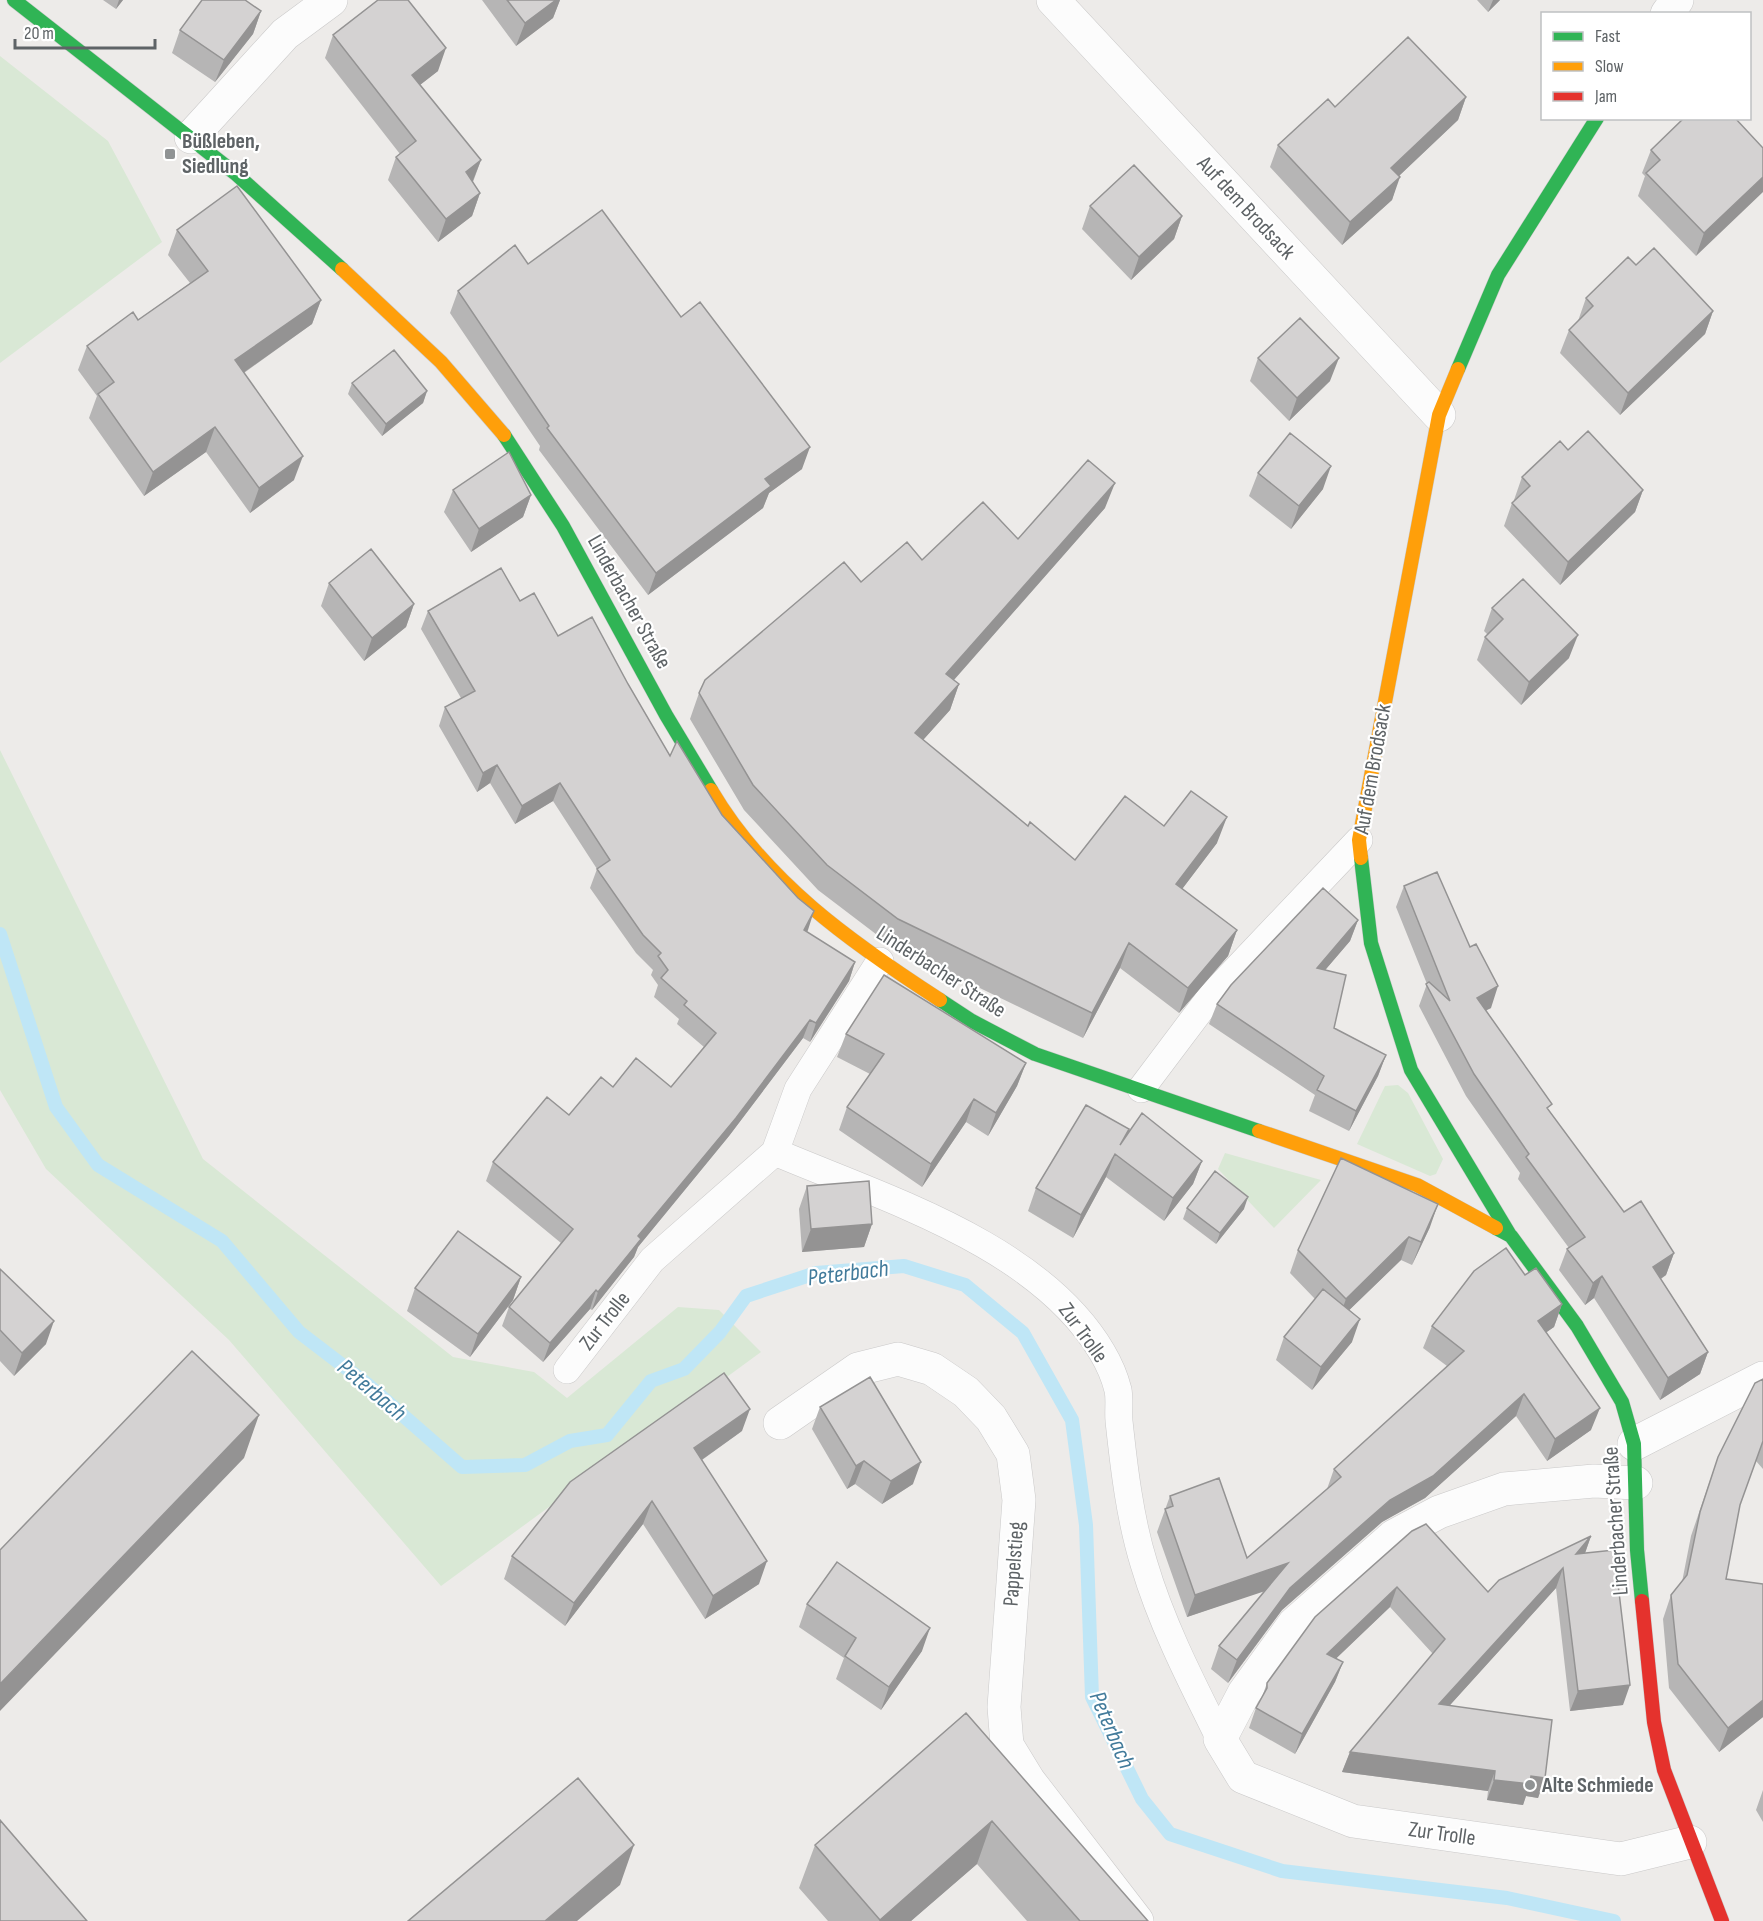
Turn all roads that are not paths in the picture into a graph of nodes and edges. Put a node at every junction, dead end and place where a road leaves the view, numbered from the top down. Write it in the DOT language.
graph roads {
  1 [pos="14,0"];
  2 [pos="331,0"];
  3 [pos="1053,0"];
  4 [pos="1596,120"];
  5 [pos="191,137"];
  6 [pos="1439,415"];
  7 [pos="1359,840"];
  8 [pos="880,961"];
  9 [pos="1141,1089"];
  10 [pos="775,1152"];
  11 [pos="1511,1236"];
  12 [pos="567,1370"];
  13 [pos="1763,1378"];
  14 [pos="780,1423"];
  15 [pos="1634,1444"];
  16 [pos="1636,1484"];
  17 [pos="1220,1739"];
  18 [pos="1690,1842"];
  19 [pos="1137,1921"];
  20 [pos="1722,1921"];
  1 -- 5 [label="street, Linderbacher Straße"];
  2 -- 5 [label="street"];
  3 -- 6 [label="street, Auf dem Brodsack"];
  4 -- 6 [label="street, Auf dem Brodsack"];
  5 -- 8 [label="street, Linderbacher Straße"];
  6 -- 7 [label="street, Auf dem Brodsack"];
  7 -- 9 [label="lane"];
  7 -- 11 [label="street, Auf dem Brodsack"];
  8 -- 9 [label="street, Linderbacher Straße"];
  8 -- 10 [label="lane, Zur Trolle"];
  9 -- 11 [label="street, Linderbacher Straße"];
  10 -- 12 [label="lane, Zur Trolle"];
  10 -- 17 [label="lane, Zur Trolle"];
  11 -- 15 [label="street, Linderbacher Straße"];
  13 -- 15 [label="street"];
  14 -- 19 [label="street, Pappelstieg"];
  15 -- 16 [label="street, Linderbacher Straße"];
  16 -- 17 [label="street"];
  16 -- 18 [label="street, Linderbacher Straße"];
  17 -- 18 [label="street, Zur Trolle"];
  18 -- 20 [label="street, Linderbacher Straße"];
}
